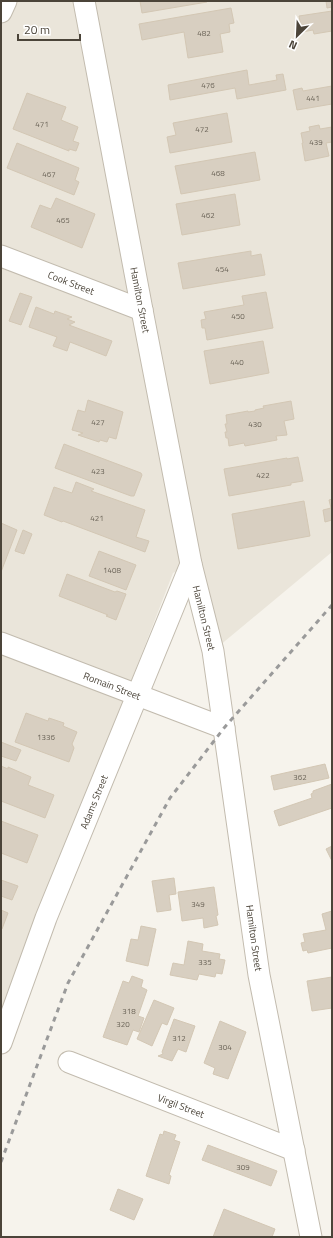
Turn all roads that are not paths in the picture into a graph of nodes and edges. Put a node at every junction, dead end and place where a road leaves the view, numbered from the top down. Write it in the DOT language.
graph roads {
  1 [pos="6,1"];
  2 [pos="84,1"];
  3 [pos="1,12"];
  4 [pos="1,256"];
  5 [pos="142,310"];
  6 [pos="191,564"];
  7 [pos="1,643"];
  8 [pos="138,695"];
  9 [pos="224,728"];
  10 [pos="2,1040"];
  11 [pos="69,1062"];
  12 [pos="294,1150"];
  13 [pos="311,1237"];
  1 -- 3 [label="street"];
  2 -- 5 [label="street, Hamilton Street"];
  4 -- 5 [label="street, Cook Street"];
  5 -- 6 [label="street, Hamilton Street"];
  6 -- 8 [label="street, Adams Street"];
  6 -- 9 [label="street, Hamilton Street"];
  7 -- 8 [label="street, Romain Street"];
  8 -- 9 [label="street, Romain Street"];
  8 -- 10 [label="street, Adams Street"];
  9 -- 12 [label="street, Hamilton Street"];
  11 -- 12 [label="street, Virgil Street"];
  12 -- 13 [label="street, Hamilton Street"];
}
